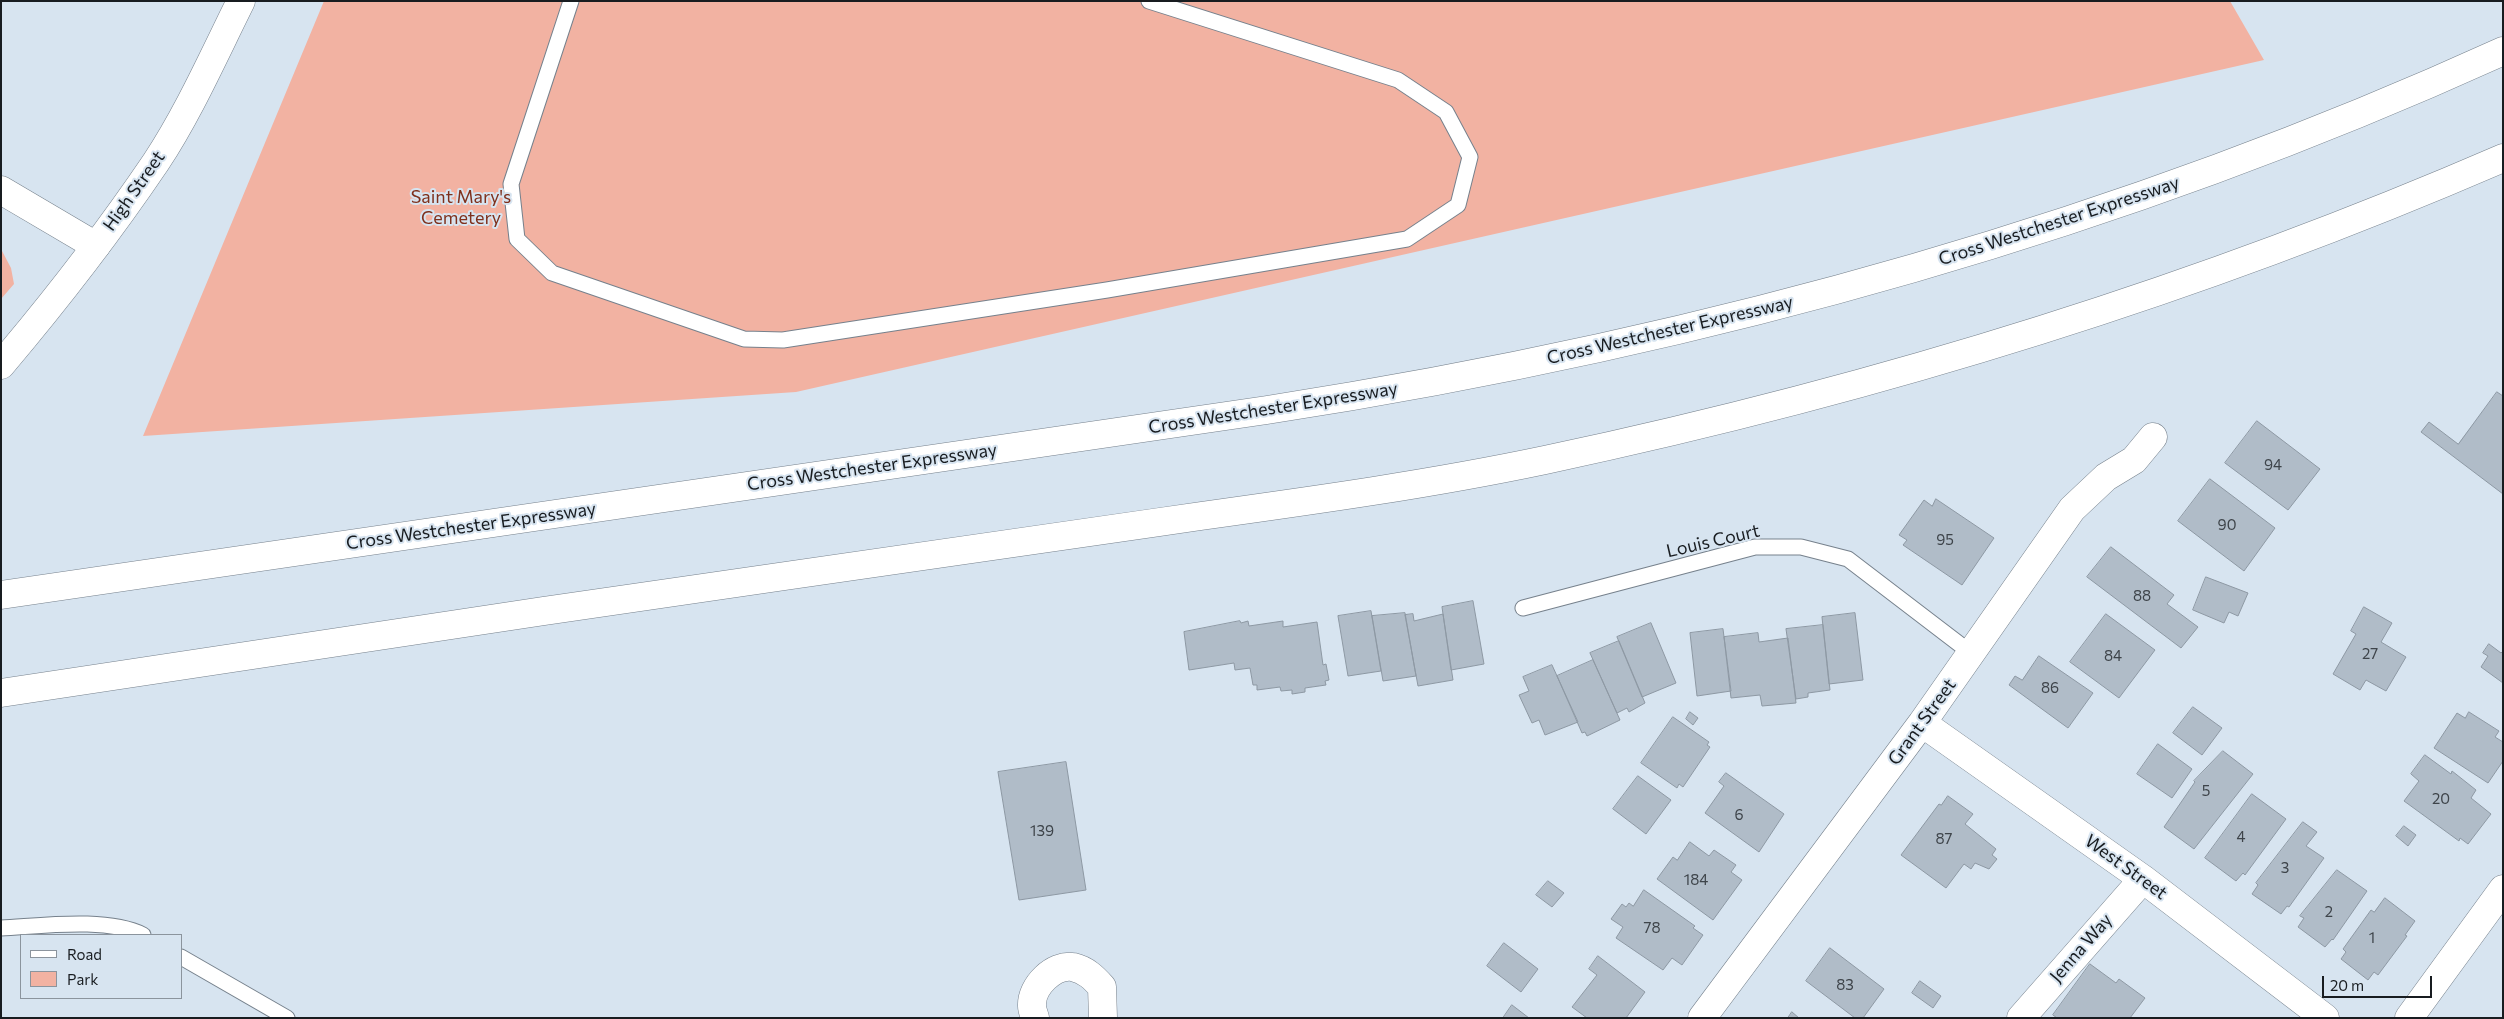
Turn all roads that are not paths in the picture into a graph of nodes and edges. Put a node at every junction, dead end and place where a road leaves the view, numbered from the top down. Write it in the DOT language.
graph roads {
  1 [pos="241,1"];
  2 [pos="571,1"];
  3 [pos="1149,1"];
  4 [pos="2503,51"];
  5 [pos="2503,158"];
  6 [pos="1,190"];
  7 [pos="96,246"];
  8 [pos="1,365"];
  9 [pos="2153,436"];
  10 [pos="1,595"];
  11 [pos="1524,608"];
  12 [pos="1971,653"];
  13 [pos="1,693"];
  14 [pos="1922,724"];
  15 [pos="2143,878"];
  16 [pos="2503,889"];
  17 [pos="1,928"];
  18 [pos="141,934"];
  19 [pos="182,958"];
  20 [pos="287,1018"];
  21 [pos="1035,1018"];
  22 [pos="1104,1018"];
  23 [pos="1702,1018"];
  24 [pos="2021,1018"];
  25 [pos="2325,1018"];
  26 [pos="2409,1018"];
  1 -- 7 [label="main road, High Street"];
  2 -- 3 [label="lane"];
  4 -- 10 [label="main road, Cross Westchester Expressway"];
  5 -- 13 [label="main road"];
  6 -- 7 [label="main road"];
  7 -- 8 [label="main road, High Street"];
  9 -- 12 [label="main road, Grant Street"];
  11 -- 12 [label="lane, Louis Court"];
  12 -- 14 [label="main road, Grant Street"];
  14 -- 15 [label="main road, West Street"];
  14 -- 23 [label="main road, Grant Street"];
  15 -- 24 [label="main road, Jenna Way"];
  15 -- 25 [label="main road, West Street"];
  16 -- 26 [label="main road"];
  17 -- 18 [label="lane"];
  19 -- 20 [label="lane"];
  21 -- 22 [label="main road"];
}
